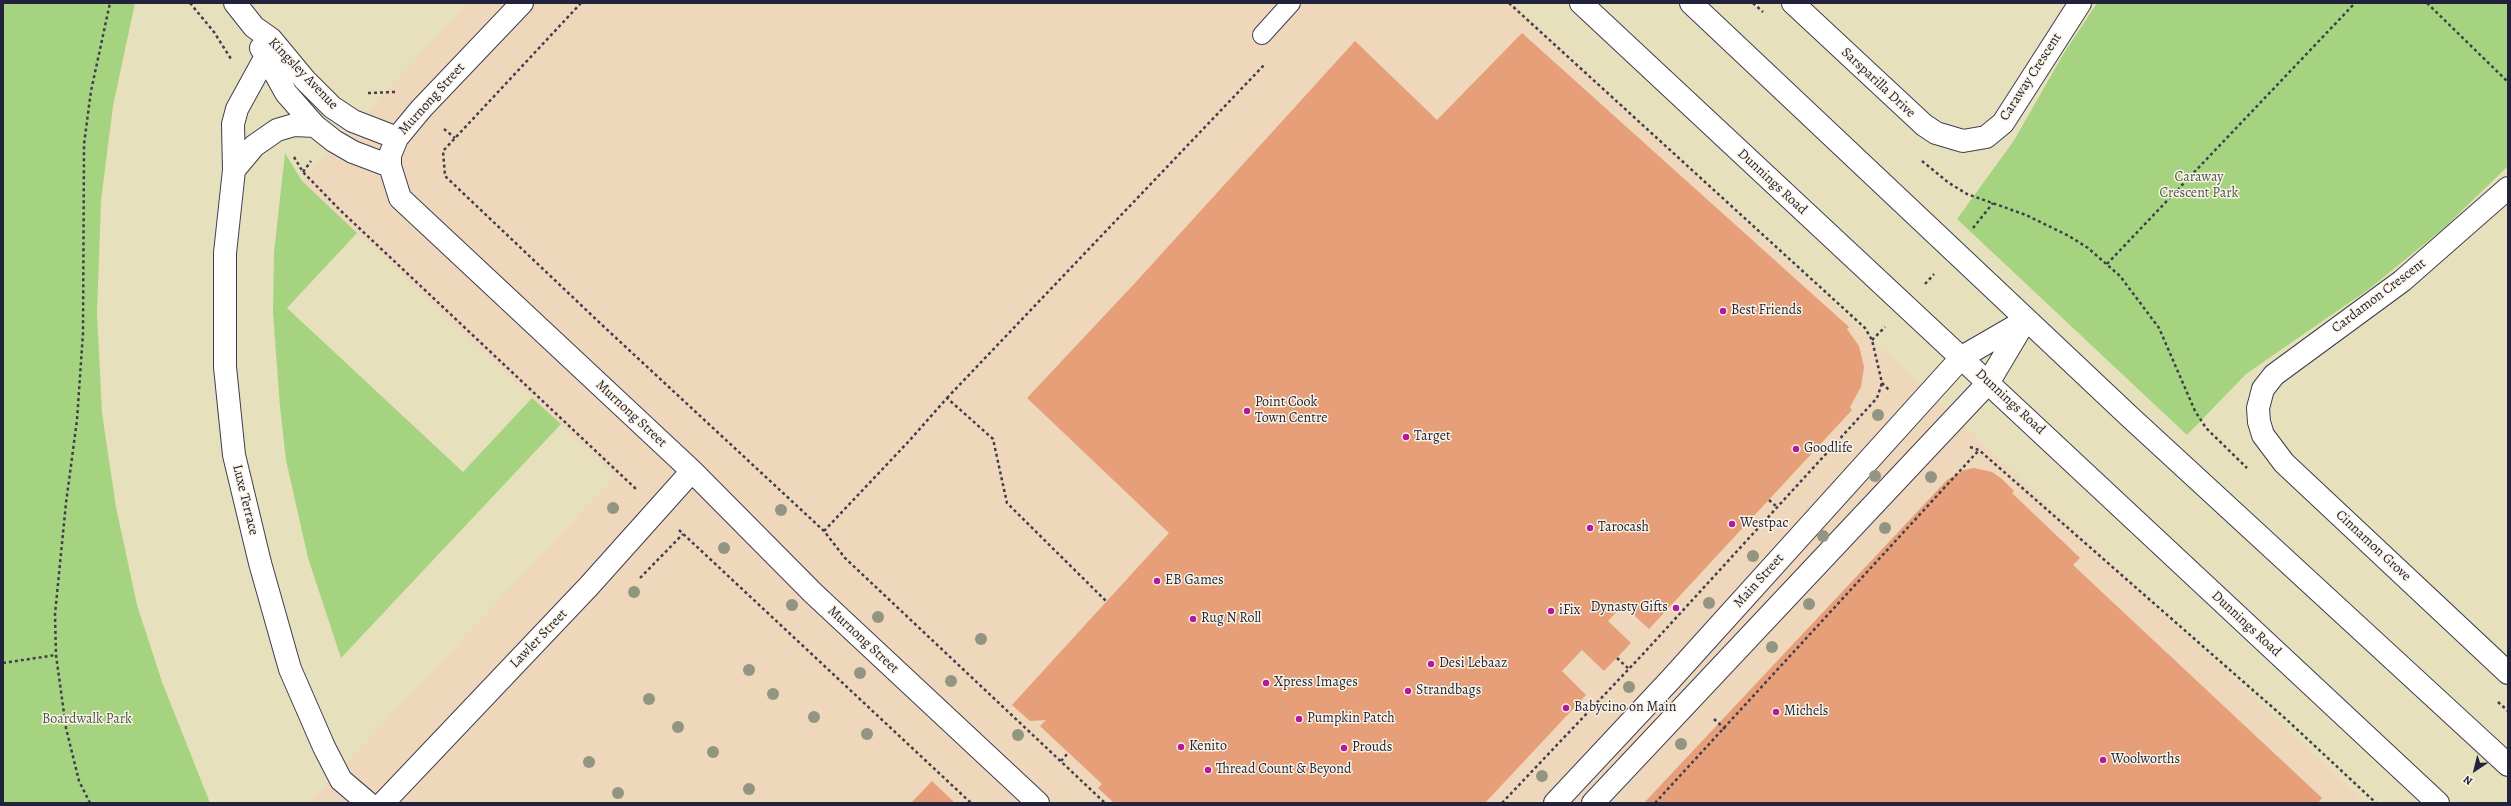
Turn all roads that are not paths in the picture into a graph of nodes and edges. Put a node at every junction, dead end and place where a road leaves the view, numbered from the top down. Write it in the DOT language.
graph roads {
  1 [pos="235,3"];
  2 [pos="1291,3"];
  3 [pos="1581,3"];
  4 [pos="1691,3"];
  5 [pos="1793,3"];
  6 [pos="2080,3"];
  7 [pos="515,5"];
  8 [pos="254,27"];
  9 [pos="1262,35"];
  10 [pos="266,58"];
  11 [pos="315,126"];
  12 [pos="397,138"];
  13 [pos="1974,141"];
  14 [pos="390,166"];
  15 [pos="234,170"];
  16 [pos="2508,188"];
  17 [pos="2026,320"];
  18 [pos="1962,357"];
  19 [pos="1988,383"];
  20 [pos="2258,408"];
  21 [pos="692,471"];
  22 [pos="2508,673"];
  23 [pos="2508,765"];
  24 [pos="368,803"];
  25 [pos="382,803"];
  26 [pos="1038,803"];
  27 [pos="1555,803"];
  28 [pos="1593,803"];
  29 [pos="2438,803"];
  1 -- 8 [label="street, Kingsley Avenue"];
  2 -- 9 [label="lane"];
  3 -- 18 [label="street, Dunnings Road"];
  4 -- 17 [label="street"];
  5 -- 13 [label="street, Sarsparilla Drive"];
  6 -- 13 [label="street, Caraway Crescent"];
  7 -- 12 [label="street, Murnong Street"];
  8 -- 10 [label="street, Kingsley Avenue"];
  8 -- 12 [label="street, Kingsley Avenue"];
  10 -- 11 [label="street, Kingsley Avenue"];
  10 -- 15 [label="street, Luxe Terrace"];
  11 -- 14 [label="street, Kingsley Avenue"];
  11 -- 15 [label="street"];
  12 -- 14 [label="street, Murnong Street"];
  14 -- 21 [label="street, Murnong Street"];
  15 -- 24 [label="street, Luxe Terrace"];
  16 -- 20 [label="street, Cardamon Crescent"];
  17 -- 18 [label="street, Main Street"];
  17 -- 19 [label="street"];
  17 -- 23 [label="street"];
  18 -- 19 [label="street, Dunnings Road"];
  18 -- 27 [label="street, Main Street"];
  19 -- 28 [label="street"];
  19 -- 29 [label="street, Dunnings Road"];
  20 -- 22 [label="street, Cinnamon Grove"];
  21 -- 25 [label="street, Lawler Street"];
  21 -- 26 [label="street, Murnong Street"];
}
